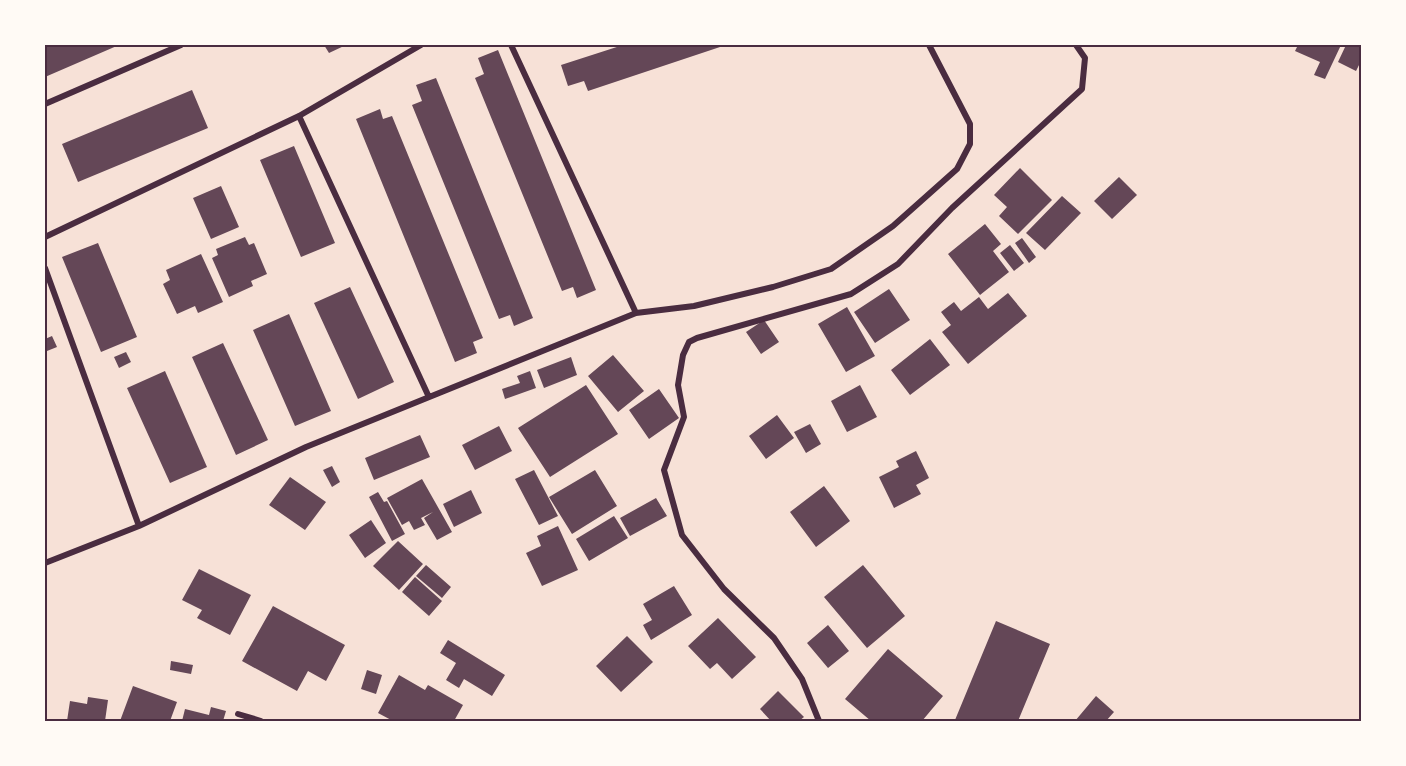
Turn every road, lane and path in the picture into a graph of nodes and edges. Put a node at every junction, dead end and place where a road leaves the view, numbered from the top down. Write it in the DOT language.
graph roads {
  1 [pos="181,45"];
  2 [pos="421,45"];
  3 [pos="511,45"];
  4 [pos="929,45"];
  5 [pos="1076,45"];
  6 [pos="45,104"];
  7 [pos="299,116"];
  8 [pos="45,237"];
  9 [pos="45,268"];
  10 [pos="636,313"];
  11 [pos="428,395"];
  12 [pos="140,526"];
  13 [pos="45,563"];
  14 [pos="238,714"];
  15 [pos="261,721"];
  16 [pos="819,721"];
  1 -- 6 [label="street"];
  2 -- 7 [label="street"];
  3 -- 10 [label="street"];
  4 -- 10 [label="street"];
  5 -- 16 [label="street"];
  7 -- 8 [label="street"];
  7 -- 11 [label="street"];
  9 -- 12 [label="street"];
  10 -- 11 [label="street"];
  11 -- 12 [label="street"];
  12 -- 13 [label="street"];
  14 -- 15 [label="street"];
}
